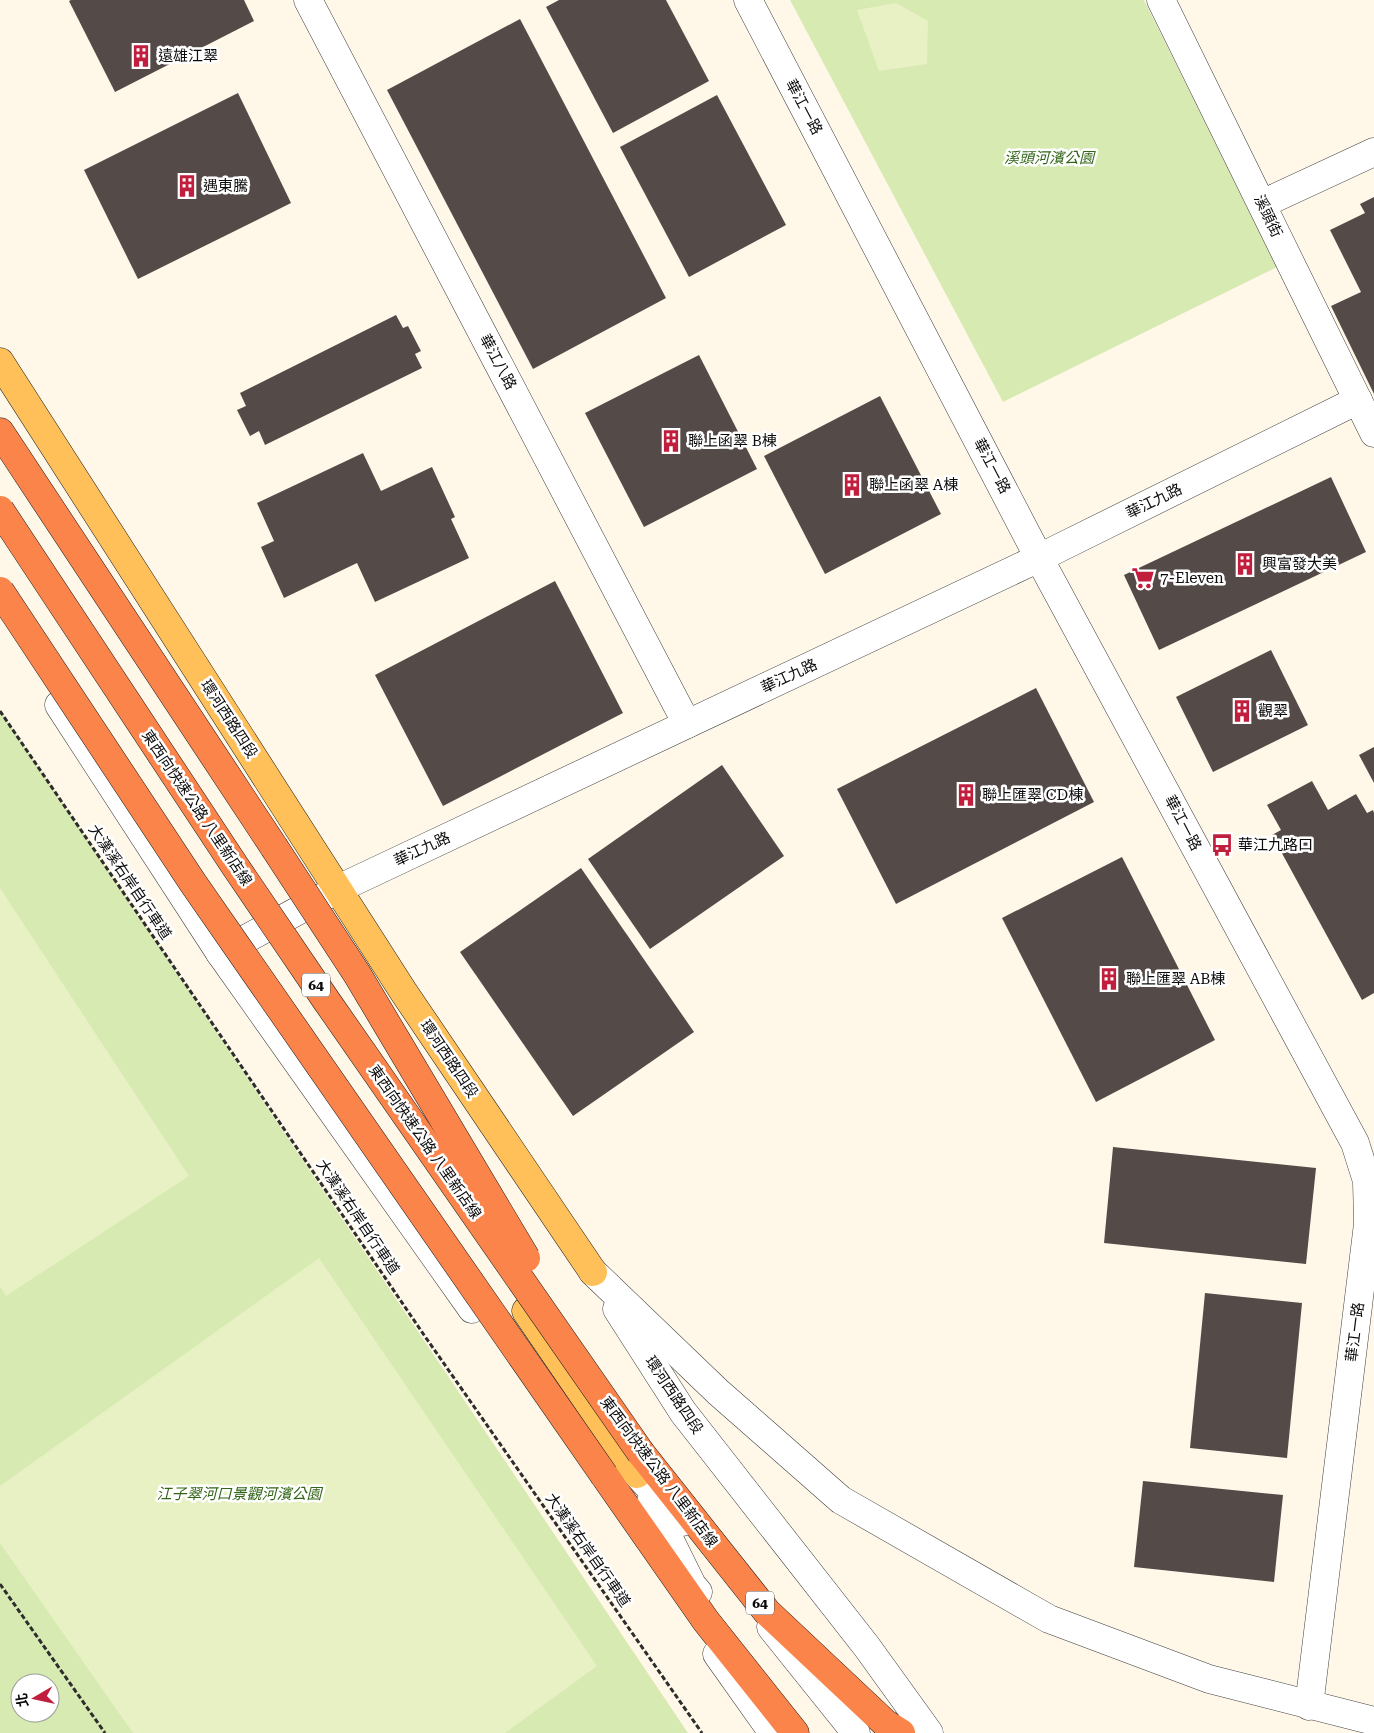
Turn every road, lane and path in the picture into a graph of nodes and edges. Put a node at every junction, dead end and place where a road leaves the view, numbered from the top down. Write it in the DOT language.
graph roads {
  1 [pos="308,0"];
  2 [pos="748,0"];
  3 [pos="1161,0"];
  4 [pos="1374,152"];
  5 [pos="1262,204"];
  6 [pos="0,362"];
  7 [pos="1358,400"];
  8 [pos="0,432"];
  9 [pos="1374,433"];
  10 [pos="0,510"];
  11 [pos="0,525"];
  12 [pos="1040,558"];
  13 [pos="0,591"];
  14 [pos="0,614"];
  15 [pos="0,711"];
  16 [pos="687,724"];
  17 [pos="338,890"];
  18 [pos="266,930"];
  19 [pos="220,953"];
  20 [pos="593,1272"];
  21 [pos="639,1464"];
  22 [pos="0,1584"];
  23 [pos="1309,1706"];
  24 [pos="1374,1722"];
  25 [pos="105,1733"];
  26 [pos="702,1733"];
  27 [pos="773,1733"];
  28 [pos="795,1733"];
  29 [pos="808,1733"];
  30 [pos="856,1733"];
  31 [pos="901,1733"];
  32 [pos="929,1733"];
  1 -- 16 [label="street, 華江八路"];
  2 -- 12 [label="street, 華江一路"];
  3 -- 5 [label="street, 溪頭街"];
  4 -- 5 [label="street"];
  5 -- 7 [label="street, 溪頭街"];
  6 -- 17 [label="main road, 環河西路四段"];
  7 -- 9 [label="street, 溪頭街"];
  7 -- 12 [label="street, 華江九路"];
  8 -- 21 [label="highway, bridge"];
  10 -- 21 [label="highway, 東西向快速公路 八里新店線 / 64, bridge"];
  11 -- 18 [label="main road"];
  12 -- 16 [label="street, 華江九路"];
  12 -- 23 [label="street, 華江一路"];
  13 -- 28 [label="highway, bridge"];
  14 -- 19 [label="street"];
  15 -- 26 [label="path, 大漢溪右岸自行車道"];
  16 -- 17 [label="street, 華江九路"];
  17 -- 18 [label="street, 華江九路"];
  17 -- 20 [label="main road, 環河西路四段"];
  18 -- 19 [label="street, 華江九路"];
  18 -- 21 [label="main road"];
  19 -- 27 [label="street"];
  20 -- 23 [label="street"];
  20 -- 32 [label="street, 環河西路四段"];
  21 -- 29 [label="street"];
  21 -- 30 [label="street"];
  21 -- 31 [label="highway, 東西向快速公路 八里新店線 / 64"];
  22 -- 25 [label="path"];
  23 -- 24 [label="street"];
}
